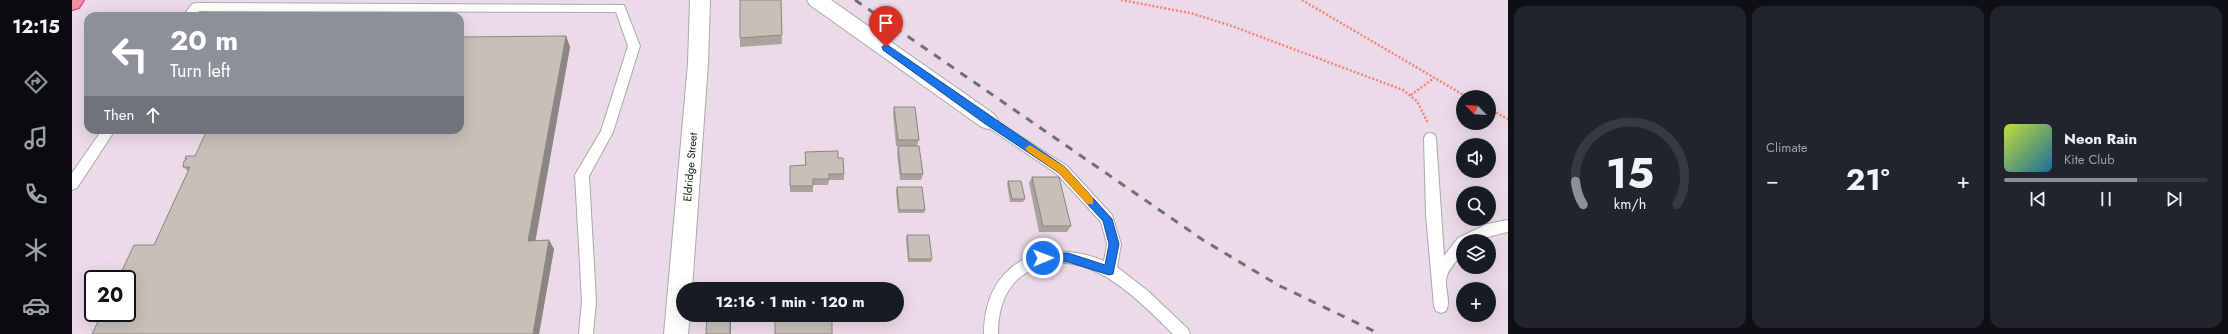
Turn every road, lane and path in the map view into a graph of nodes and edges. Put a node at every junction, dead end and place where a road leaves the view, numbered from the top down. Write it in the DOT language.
graph roads {
  1 [pos="74,0"];
  2 [pos="700,0"];
  3 [pos="817,0"];
  4 [pos="1120,0"];
  5 [pos="1302,0"];
  6 [pos="72,3"];
  7 [pos="271,4"];
  8 [pos="192,12"];
  9 [pos="1434,78"];
  10 [pos="1456,91"];
  11 [pos="1411,95"];
  12 [pos="1496,113"];
  13 [pos="1508,119"];
  14 [pos="987,120"];
  15 [pos="106,134"];
  16 [pos="1430,138"];
  17 [pos="72,184"];
  18 [pos="1508,226"];
  19 [pos="1479,234"];
  20 [pos="1456,251"];
  21 [pos="1109,271"];
  22 [pos="1439,278"];
  23 [pos="1441,306"];
  24 [pos="586,334"];
  25 [pos="676,334"];
  26 [pos="991,334"];
  27 [pos="1183,334"];
  1 -- 6 [label="highway"];
  2 -- 25 [label="street, Eldridge Street"];
  3 -- 14 [label="street"];
  4 -- 11 [label="path"];
  5 -- 9 [label="path"];
  7 -- 8 [label="lane"];
  7 -- 24 [label="lane"];
  9 -- 10 [label="path"];
  9 -- 11 [label="path"];
  11 -- 16 [label="path"];
  12 -- 13 [label="path"];
  14 -- 21 [label="lane"];
  15 -- 17 [label="lane"];
  16 -- 22 [label="lane"];
  18 -- 19 [label="lane"];
  20 -- 22 [label="lane"];
  21 -- 26 [label="lane"];
  21 -- 27 [label="lane"];
  22 -- 23 [label="lane"];
}
